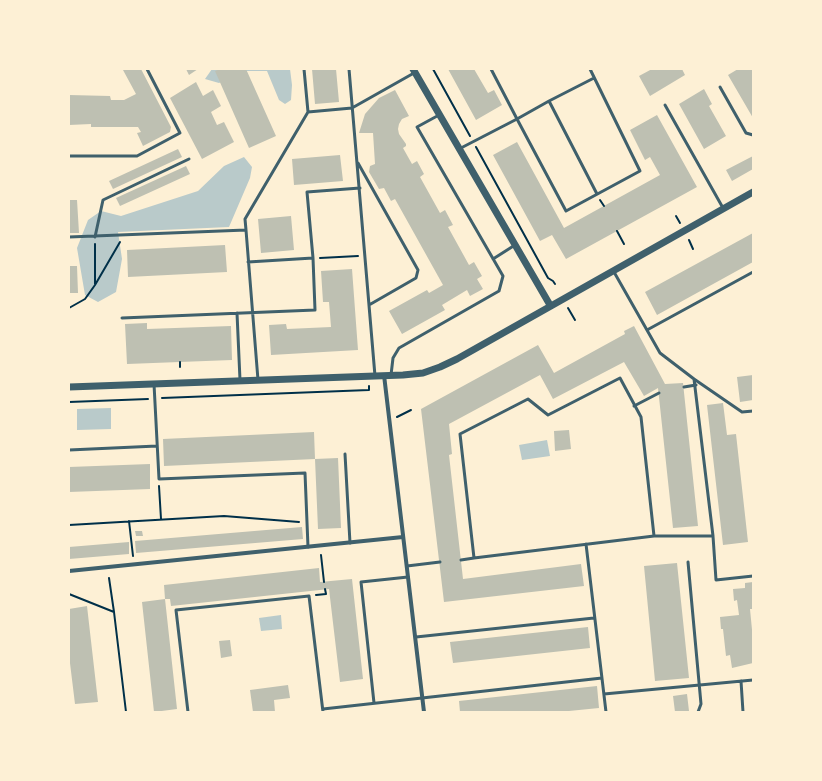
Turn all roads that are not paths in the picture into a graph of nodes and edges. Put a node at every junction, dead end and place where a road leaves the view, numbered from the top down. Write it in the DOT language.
graph roads {
  1 [pos="147,69"];
  2 [pos="304,69"];
  3 [pos="349,69"];
  4 [pos="491,69"];
  5 [pos="590,69"];
  6 [pos="414,71"];
  7 [pos="594,78"];
  8 [pos="720,87"];
  9 [pos="550,101"];
  10 [pos="665,105"];
  11 [pos="352,108"];
  12 [pos="308,112"];
  13 [pos="439,114"];
  14 [pos="516,119"];
  15 [pos="753,135"];
  16 [pos="459,149"];
  17 [pos="69,156"];
  18 [pos="189,159"];
  19 [pos="357,162"];
  20 [pos="360,188"];
  21 [pos="753,192"];
  22 [pos="597,194"];
  23 [pos="723,209"];
  24 [pos="246,230"];
  25 [pos="69,237"];
  26 [pos="95,237"];
  27 [pos="515,245"];
  28 [pos="312,258"];
  29 [pos="493,259"];
  30 [pos="248,262"];
  31 [pos="613,270"];
  32 [pos="753,272"];
  33 [pos="369,305"];
  34 [pos="550,306"];
  35 [pos="252,312"];
  36 [pos="237,313"];
  37 [pos="122,318"];
  38 [pos="647,330"];
  39 [pos="387,375"];
  40 [pos="375,376"];
  41 [pos="694,379"];
  42 [pos="240,380"];
  43 [pos="258,380"];
  44 [pos="154,384"];
  45 [pos="696,385"];
  46 [pos="69,387"];
  47 [pos="684,387"];
  48 [pos="659,393"];
  49 [pos="634,406"];
  50 [pos="753,411"];
  51 [pos="157,446"];
  52 [pos="69,450"];
  53 [pos="345,454"];
  54 [pos="654,536"];
  55 [pos="713,536"];
  56 [pos="404,537"];
  57 [pos="350,543"];
  58 [pos="586,544"];
  59 [pos="308,547"];
  60 [pos="474,558"];
  61 [pos="461,560"];
  62 [pos="440,562"];
  63 [pos="688,562"];
  64 [pos="407,566"];
  65 [pos="69,571"];
  66 [pos="753,576"];
  67 [pos="408,577"];
  68 [pos="594,618"];
  69 [pos="416,637"];
  70 [pos="602,678"];
  71 [pos="753,680"];
  72 [pos="741,681"];
  73 [pos="700,685"];
  74 [pos="604,694"];
  75 [pos="423,697"];
  76 [pos="374,703"];
  77 [pos="323,710"];
  78 [pos="188,712"];
  79 [pos="424,712"];
  80 [pos="606,712"];
  81 [pos="698,712"];
  82 [pos="743,712"];
  1 -- 17 [label="lane"];
  2 -- 12 [label="lane"];
  3 -- 11 [label="lane"];
  4 -- 14 [label="lane"];
  5 -- 7 [label="lane"];
  6 -- 11 [label="lane"];
  6 -- 13 [label="street"];
  7 -- 9 [label="lane"];
  7 -- 22 [label="lane"];
  8 -- 15 [label="lane"];
  9 -- 14 [label="lane"];
  9 -- 22 [label="lane"];
  10 -- 23 [label="lane"];
  11 -- 12 [label="lane"];
  11 -- 19 [label="lane"];
  12 -- 24 [label="lane"];
  13 -- 16 [label="street"];
  13 -- 29 [label="lane"];
  14 -- 16 [label="lane"];
  14 -- 22 [label="lane"];
  16 -- 27 [label="street"];
  18 -- 26 [label="lane"];
  19 -- 20 [label="lane"];
  19 -- 33 [label="lane"];
  20 -- 28 [label="lane"];
  20 -- 33 [label="lane"];
  21 -- 23 [label="street"];
  23 -- 31 [label="street"];
  24 -- 26 [label="lane"];
  24 -- 30 [label="lane"];
  25 -- 26 [label="lane"];
  27 -- 29 [label="lane"];
  27 -- 34 [label="street"];
  28 -- 30 [label="lane"];
  28 -- 35 [label="lane"];
  29 -- 39 [label="lane"];
  30 -- 35 [label="lane"];
  31 -- 34 [label="street"];
  31 -- 38 [label="lane"];
  32 -- 38 [label="lane"];
  33 -- 40 [label="lane"];
  34 -- 39 [label="street"];
  35 -- 36 [label="lane"];
  35 -- 43 [label="lane"];
  36 -- 37 [label="lane"];
  36 -- 42 [label="lane"];
  38 -- 41 [label="lane"];
  39 -- 40 [label="street"];
  39 -- 56 [label="street"];
  40 -- 43 [label="street"];
  41 -- 45 [label="lane"];
  41 -- 50 [label="lane"];
  42 -- 43 [label="street"];
  42 -- 44 [label="street"];
  44 -- 46 [label="street"];
  44 -- 51 [label="lane"];
  45 -- 47 [label="lane"];
  45 -- 55 [label="lane"];
  48 -- 49 [label="lane"];
  49 -- 54 [label="lane"];
  49 -- 60 [label="lane"];
  51 -- 52 [label="lane"];
  51 -- 59 [label="lane"];
  53 -- 57 [label="lane"];
  54 -- 55 [label="lane"];
  54 -- 58 [label="lane"];
  55 -- 66 [label="lane"];
  56 -- 57 [label="street"];
  56 -- 64 [label="street"];
  57 -- 59 [label="street"];
  58 -- 60 [label="lane"];
  58 -- 68 [label="lane"];
  59 -- 65 [label="street"];
  60 -- 61 [label="lane"];
  62 -- 64 [label="lane"];
  63 -- 73 [label="lane"];
  64 -- 67 [label="street"];
  67 -- 69 [label="street"];
  67 -- 76 [label="lane"];
  68 -- 69 [label="lane"];
  68 -- 70 [label="lane"];
  69 -- 75 [label="street"];
  70 -- 74 [label="lane"];
  70 -- 75 [label="lane"];
  71 -- 72 [label="lane"];
  72 -- 73 [label="lane"];
  72 -- 82 [label="lane"];
  73 -- 74 [label="lane"];
  73 -- 81 [label="lane"];
  74 -- 80 [label="lane"];
  75 -- 76 [label="lane"];
  75 -- 79 [label="street"];
  76 -- 77 [label="lane"];
  77 -- 78 [label="lane"];
}
